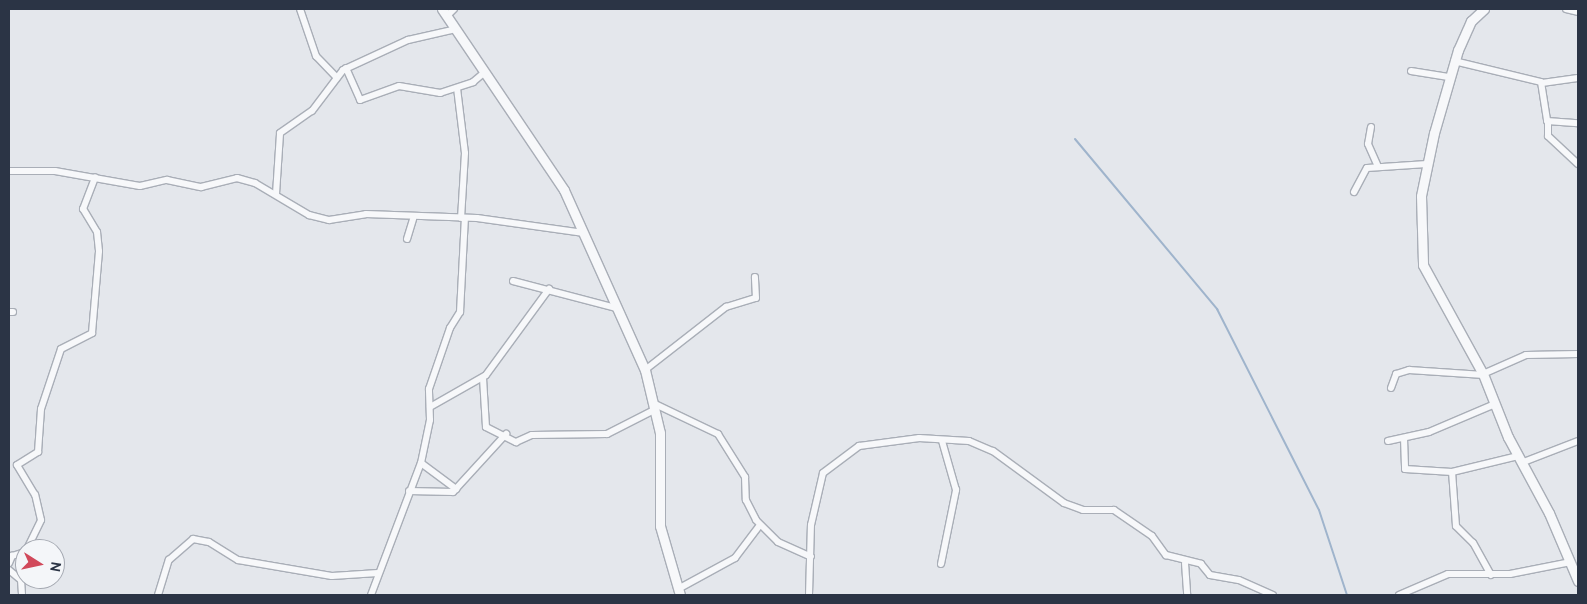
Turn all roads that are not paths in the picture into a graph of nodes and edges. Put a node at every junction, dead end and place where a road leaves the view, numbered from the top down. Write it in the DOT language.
graph roads {
  1 [pos="300,9"];
  2 [pos="454,9"];
  3 [pos="1484,9"];
  4 [pos="1566,9"];
  5 [pos="445,12"];
  6 [pos="1578,12"];
  7 [pos="456,29"];
  8 [pos="1454,60"];
  9 [pos="346,68"];
  10 [pos="1412,71"];
  11 [pos="485,72"];
  12 [pos="1449,77"];
  13 [pos="337,78"];
  14 [pos="1578,78"];
  15 [pos="1542,83"];
  16 [pos="458,88"];
  17 [pos="1548,122"];
  18 [pos="1578,123"];
  19 [pos="1371,127"];
  20 [pos="1427,164"];
  21 [pos="1578,164"];
  22 [pos="1378,166"];
  23 [pos="9,171"];
  24 [pos="95,177"];
  25 [pos="1354,192"];
  26 [pos="276,194"];
  27 [pos="463,218"];
  28 [pos="413,219"];
  29 [pos="584,233"];
  30 [pos="407,239"];
  31 [pos="755,277"];
  32 [pos="513,281"];
  33 [pos="549,289"];
  34 [pos="616,308"];
  35 [pos="1578,354"];
  36 [pos="645,370"];
  37 [pos="1483,375"];
  38 [pos="483,378"];
  39 [pos="1391,388"];
  40 [pos="1495,404"];
  41 [pos="656,406"];
  42 [pos="430,407"];
  43 [pos="506,434"];
  44 [pos="1404,438"];
  45 [pos="942,441"];
  46 [pos="1388,441"];
  47 [pos="1578,441"];
  48 [pos="1519,460"];
  49 [pos="421,463"];
  50 [pos="1452,472"];
  51 [pos="456,489"];
  52 [pos="409,491"];
  53 [pos="760,525"];
  54 [pos="32,539"];
  55 [pos="811,557"];
  56 [pos="1571,562"];
  57 [pos="1185,563"];
  58 [pos="941,564"];
  59 [pos="9,570"];
  60 [pos="378,573"];
  61 [pos="1491,575"];
  62 [pos="1578,581"];
  63 [pos="679,592"];
  64 [pos="22,595"];
  65 [pos="158,595"];
  66 [pos="371,595"];
  67 [pos="809,595"];
  68 [pos="1187,595"];
  69 [pos="1273,595"];
  70 [pos="1399,595"];
  1 -- 13 [label="street"];
  2 -- 5 [label="street"];
  3 -- 8 [label="street"];
  4 -- 6 [label="street"];
  5 -- 7 [label="street"];
  7 -- 9 [label="street"];
  7 -- 11 [label="street"];
  8 -- 12 [label="street"];
  8 -- 15 [label="street"];
  9 -- 13 [label="street"];
  9 -- 16 [label="street"];
  10 -- 12 [label="street"];
  11 -- 16 [label="street"];
  11 -- 29 [label="street"];
  12 -- 20 [label="street"];
  13 -- 26 [label="street"];
  14 -- 15 [label="street"];
  15 -- 17 [label="street"];
  16 -- 27 [label="street"];
  17 -- 18 [label="street"];
  17 -- 21 [label="street"];
  19 -- 22 [label="street"];
  20 -- 22 [label="street"];
  20 -- 37 [label="street"];
  22 -- 25 [label="street"];
  23 -- 24 [label="street"];
  24 -- 26 [label="street"];
  24 -- 54 [label="street"];
  26 -- 28 [label="street"];
  27 -- 28 [label="street"];
  27 -- 29 [label="street"];
  27 -- 42 [label="street"];
  28 -- 30 [label="street"];
  29 -- 34 [label="street"];
  31 -- 36 [label="street"];
  32 -- 33 [label="street"];
  33 -- 34 [label="street"];
  33 -- 38 [label="street"];
  34 -- 36 [label="street"];
  35 -- 37 [label="street"];
  36 -- 41 [label="street"];
  37 -- 39 [label="street"];
  37 -- 40 [label="street"];
  38 -- 42 [label="street"];
  38 -- 43 [label="street"];
  40 -- 44 [label="street"];
  40 -- 48 [label="street"];
  41 -- 43 [label="street"];
  41 -- 53 [label="street"];
  41 -- 63 [label="street"];
  42 -- 49 [label="street"];
  43 -- 51 [label="street"];
  44 -- 46 [label="street"];
  44 -- 50 [label="street"];
  45 -- 55 [label="street"];
  45 -- 57 [label="street"];
  45 -- 58 [label="street"];
  47 -- 48 [label="street"];
  48 -- 50 [label="street"];
  48 -- 56 [label="street"];
  49 -- 51 [label="street"];
  49 -- 52 [label="street"];
  50 -- 61 [label="street"];
  51 -- 52 [label="street"];
  52 -- 60 [label="street"];
  53 -- 55 [label="street"];
  53 -- 63 [label="street"];
  55 -- 67 [label="street"];
  56 -- 61 [label="street"];
  56 -- 62 [label="street"];
  57 -- 68 [label="street"];
  57 -- 69 [label="street"];
  59 -- 64 [label="street"];
  60 -- 65 [label="street"];
  60 -- 66 [label="street"];
  61 -- 70 [label="street"];
}
